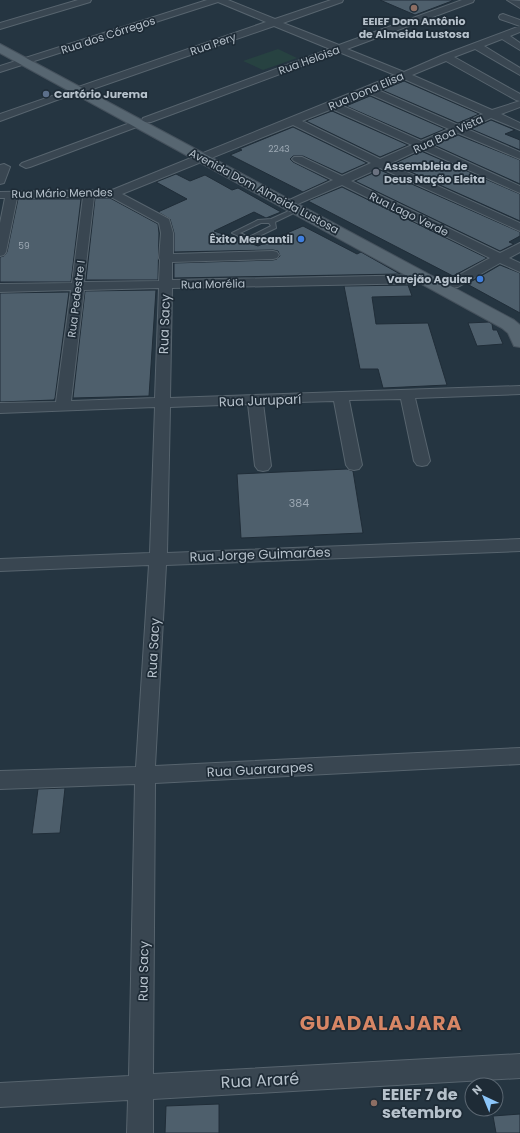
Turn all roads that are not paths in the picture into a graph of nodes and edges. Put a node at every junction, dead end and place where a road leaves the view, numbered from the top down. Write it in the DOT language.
graph roads {
  1 [pos="88,0"];
  2 [pos="216,0"];
  3 [pos="220,0"];
  4 [pos="340,0"];
  5 [pos="470,0"];
  6 [pos="511,0"];
  7 [pos="520,4"];
  8 [pos="504,17"];
  9 [pos="276,22"];
  10 [pos="0,26"];
  11 [pos="519,30"];
  12 [pos="503,36"];
  13 [pos="1,44"];
  14 [pos="477,46"];
  15 [pos="520,47"];
  16 [pos="337,49"];
  17 [pos="446,57"];
  18 [pos="28,60"];
  19 [pos="518,68"];
  20 [pos="0,69"];
  21 [pos="479,75"];
  22 [pos="403,76"];
  23 [pos="82,89"];
  24 [pos="370,90"];
  25 [pos="520,98"];
  26 [pos="520,104"];
  27 [pos="332,105"];
  28 [pos="491,114"];
  29 [pos="0,118"];
  30 [pos="293,121"];
  31 [pos="143,122"];
  32 [pos="520,127"];
  33 [pos="459,129"];
  34 [pos="421,146"];
  35 [pos="208,156"];
  36 [pos="520,156"];
  37 [pos="298,159"];
  38 [pos="381,164"];
  39 [pos="26,165"];
  40 [pos="4,167"];
  41 [pos="0,181"];
  42 [pos="343,181"];
  43 [pos="520,190"];
  44 [pos="89,193"];
  45 [pos="6,194"];
  46 [pos="113,194"];
  47 [pos="295,204"];
  48 [pos="272,221"];
  49 [pos="520,227"];
  50 [pos="520,247"];
  51 [pos="0,252"];
  52 [pos="273,255"];
  53 [pos="165,258"];
  54 [pos="499,258"];
  55 [pos="408,264"];
  56 [pos="520,268"];
  57 [pos="425,279"];
  58 [pos="453,284"];
  59 [pos="165,285"];
  60 [pos="78,286"];
  61 [pos="0,288"];
  62 [pos="520,320"];
  63 [pos="520,342"];
  64 [pos="520,390"];
  65 [pos="406,394"];
  66 [pos="341,397"];
  67 [pos="255,400"];
  68 [pos="162,403"];
  69 [pos="63,405"];
  70 [pos="0,408"];
  71 [pos="422,461"];
  72 [pos="354,465"];
  73 [pos="263,466"];
  74 [pos="520,544"];
  75 [pos="158,558"];
  76 [pos="0,566"];
  77 [pos="520,756"];
  78 [pos="145,775"];
  79 [pos="0,780"];
  80 [pos="520,1066"];
  81 [pos="141,1087"];
  82 [pos="0,1095"];
  83 [pos="140,1133"];
  1 -- 10 [label="street"];
  2 -- 18 [label="street, Rua dos Córregos"];
  3 -- 9 [label="street"];
  4 -- 9 [label="street, Rua Pery"];
  5 -- 16 [label="street, Rua Heloisa"];
  6 -- 7 [label="street"];
  8 -- 11 [label="street"];
  9 -- 16 [label="street"];
  9 -- 23 [label="street, Rua Pery"];
  11 -- 12 [label="street, Rua Dona Elisa"];
  12 -- 14 [label="street, Rua Dona Elisa"];
  12 -- 15 [label="street"];
  13 -- 18 [label="main road, Avenida Dom Almeida Lustosa"];
  14 -- 17 [label="street, Rua Dona Elisa"];
  14 -- 19 [label="street"];
  16 -- 22 [label="street"];
  16 -- 31 [label="street, Rua Heloisa"];
  17 -- 21 [label="street"];
  17 -- 22 [label="street, Rua Dona Elisa"];
  18 -- 20 [label="street, Rua dos Córregos"];
  18 -- 23 [label="main road, Avenida Dom Almeida Lustosa"];
  19 -- 21 [label="street"];
  21 -- 25 [label="street"];
  22 -- 24 [label="street, Rua Dona Elisa"];
  22 -- 28 [label="street"];
  23 -- 29 [label="street, Rua Pery"];
  23 -- 31 [label="main road, Avenida Dom Almeida Lustosa"];
  24 -- 27 [label="street, Rua Dona Elisa"];
  24 -- 33 [label="street"];
  26 -- 28 [label="street, Rua Boa Vista"];
  27 -- 30 [label="street, Rua Dona Elisa"];
  27 -- 34 [label="street"];
  28 -- 32 [label="street"];
  28 -- 33 [label="street, Rua Boa Vista"];
  30 -- 35 [label="street, Rua Dona Elisa"];
  30 -- 38 [label="street"];
  31 -- 35 [label="main road, Avenida Dom Almeida Lustosa"];
  31 -- 39 [label="street, Rua Heloisa"];
  33 -- 34 [label="street, Rua Boa Vista"];
  33 -- 36 [label="street"];
  34 -- 38 [label="street, Rua Boa Vista"];
  34 -- 43 [label="street"];
  35 -- 46 [label="street, Rua Mário Mendes"];
  35 -- 47 [label="main road, Avenida Dom Almeida Lustosa"];
  37 -- 42 [label="street, Rua Lago Verde"];
  38 -- 42 [label="street, Rua Boa Vista"];
  38 -- 49 [label="street"];
  40 -- 41 [label="street"];
  42 -- 47 [label="street, Rua Boa Vista"];
  42 -- 54 [label="street, Rua Lago Verde"];
  44 -- 45 [label="street, Rua Mário Mendes"];
  44 -- 46 [label="street, Rua Mário Mendes"];
  44 -- 60 [label="street, Rua Pedestre I"];
  45 -- 51 [label="street"];
  46 -- 53 [label="street, Rua Sacy"];
  47 -- 48 [label="lane"];
  47 -- 55 [label="main road, Avenida Dom Almeida Lustosa"];
  48 -- 48 [label="lane"];
  50 -- 54 [label="street"];
  52 -- 53 [label="street"];
  53 -- 59 [label="street, Rua Sacy"];
  54 -- 56 [label="street, Rua Lago Verde"];
  54 -- 58 [label="street"];
  55 -- 57 [label="main road, Avenida Dom Almeida Lustosa"];
  55 -- 58 [label="main road, Avenida Dom Almeida Lustosa"];
  57 -- 59 [label="street, Rua Morélia"];
  57 -- 63 [label="main road, Avenida Dom Almeida Lustosa"];
  58 -- 62 [label="main road, Avenida Dom Almeida Lustosa"];
  59 -- 60 [label="street, Rua Morélia"];
  59 -- 68 [label="street, Rua Sacy"];
  60 -- 61 [label="street, Rua Morélia"];
  60 -- 69 [label="street, Rua Pedestre I"];
  64 -- 65 [label="street, Rua Juruparí"];
  65 -- 66 [label="street, Rua Juruparí"];
  65 -- 71 [label="street"];
  66 -- 67 [label="street, Rua Juruparí"];
  66 -- 72 [label="street"];
  67 -- 68 [label="street, Rua Juruparí"];
  67 -- 73 [label="street"];
  68 -- 69 [label="street, Rua Juruparí"];
  68 -- 75 [label="street, Rua Sacy"];
  69 -- 70 [label="street, Rua Juruparí"];
  74 -- 75 [label="street, Rua Jorge Guimarães"];
  75 -- 76 [label="street, Rua Jorge Guimarães"];
  75 -- 78 [label="street, Rua Sacy"];
  77 -- 78 [label="street, Rua Guararapes"];
  78 -- 79 [label="street, Rua Guararapes"];
  78 -- 81 [label="street, Rua Sacy"];
  80 -- 81 [label="street, Rua Araré"];
  81 -- 82 [label="street, Rua Araré"];
  81 -- 83 [label="street, Rua Sacy"];
}
